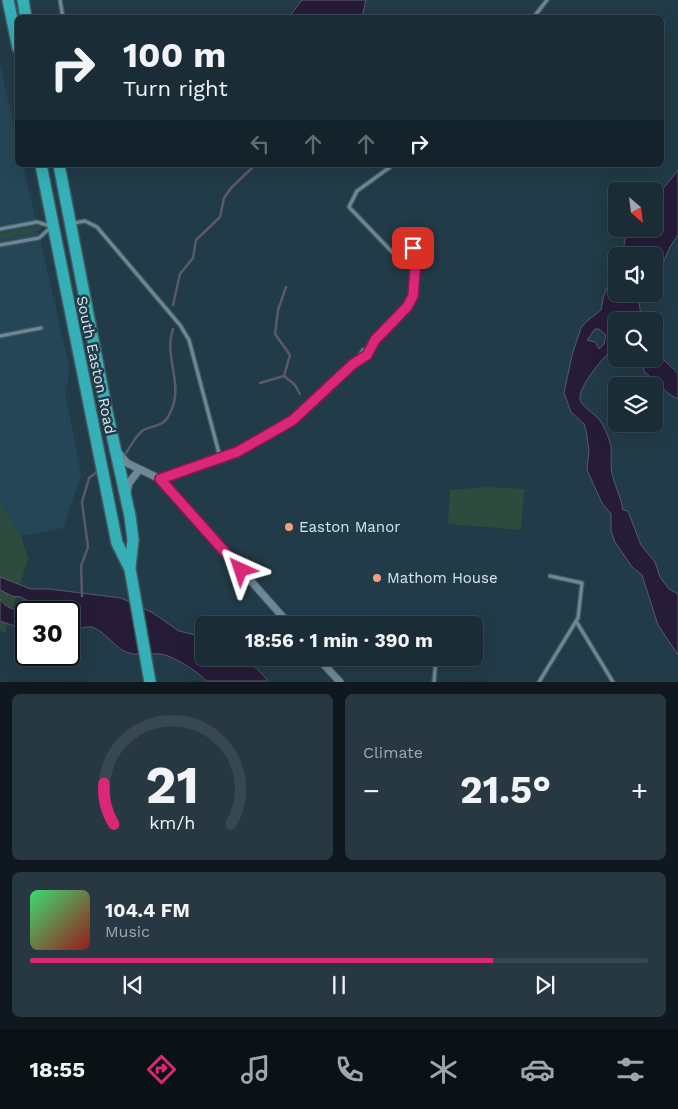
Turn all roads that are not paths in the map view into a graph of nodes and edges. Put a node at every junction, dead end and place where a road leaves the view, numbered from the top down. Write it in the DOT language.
graph roads {
  1 [pos="8,0"];
  2 [pos="23,0"];
  3 [pos="60,0"];
  4 [pos="548,0"];
  5 [pos="26,15"];
  6 [pos="62,15"];
  7 [pos="536,15"];
  8 [pos="15,34"];
  9 [pos="41,167"];
  10 [pos="59,167"];
  11 [pos="390,167"];
  12 [pos="70,223"];
  13 [pos="52,226"];
  14 [pos="0,229"];
  15 [pos="0,245"];
  16 [pos="413,248"];
  17 [pos="415,270"];
  18 [pos="41,328"];
  19 [pos="0,336"];
  20 [pos="116,447"];
  21 [pos="220,458"];
  22 [pos="139,470"];
  23 [pos="160,479"];
  24 [pos="127,505"];
  25 [pos="130,569"];
  26 [pos="550,576"];
  27 [pos="282,616"];
  28 [pos="576,621"];
  29 [pos="325,666"];
  30 [pos="435,666"];
  31 [pos="150,682"];
  32 [pos="340,682"];
  33 [pos="434,682"];
  34 [pos="539,682"];
  35 [pos="613,682"];
  1 -- 8 [label="highway"];
  2 -- 5 [label="highway"];
  3 -- 6 [label="lane"];
  4 -- 7 [label="lane"];
  9 -- 13 [label="highway, South Easton Road"];
  10 -- 12 [label="highway, South Easton Road"];
  11 -- 17 [label="lane"];
  12 -- 13 [label="lane"];
  12 -- 20 [label="highway, South Easton Road"];
  12 -- 21 [label="lane"];
  13 -- 14 [label="lane"];
  13 -- 15 [label="lane"];
  13 -- 25 [label="highway, South Easton Road"];
  16 -- 17 [label="lane"];
  17 -- 21 [label="lane"];
  18 -- 19 [label="lane"];
  20 -- 22 [label="street"];
  20 -- 24 [label="highway, South Easton Road"];
  21 -- 23 [label="lane"];
  22 -- 23 [label="street"];
  22 -- 24 [label="street"];
  23 -- 27 [label="street"];
  24 -- 25 [label="highway, South Easton Road"];
  25 -- 31 [label="highway, South Easton Road"];
  26 -- 28 [label="lane"];
  28 -- 34 [label="lane"];
  28 -- 35 [label="lane"];
  29 -- 32 [label="street"];
  30 -- 33 [label="lane"];
}
